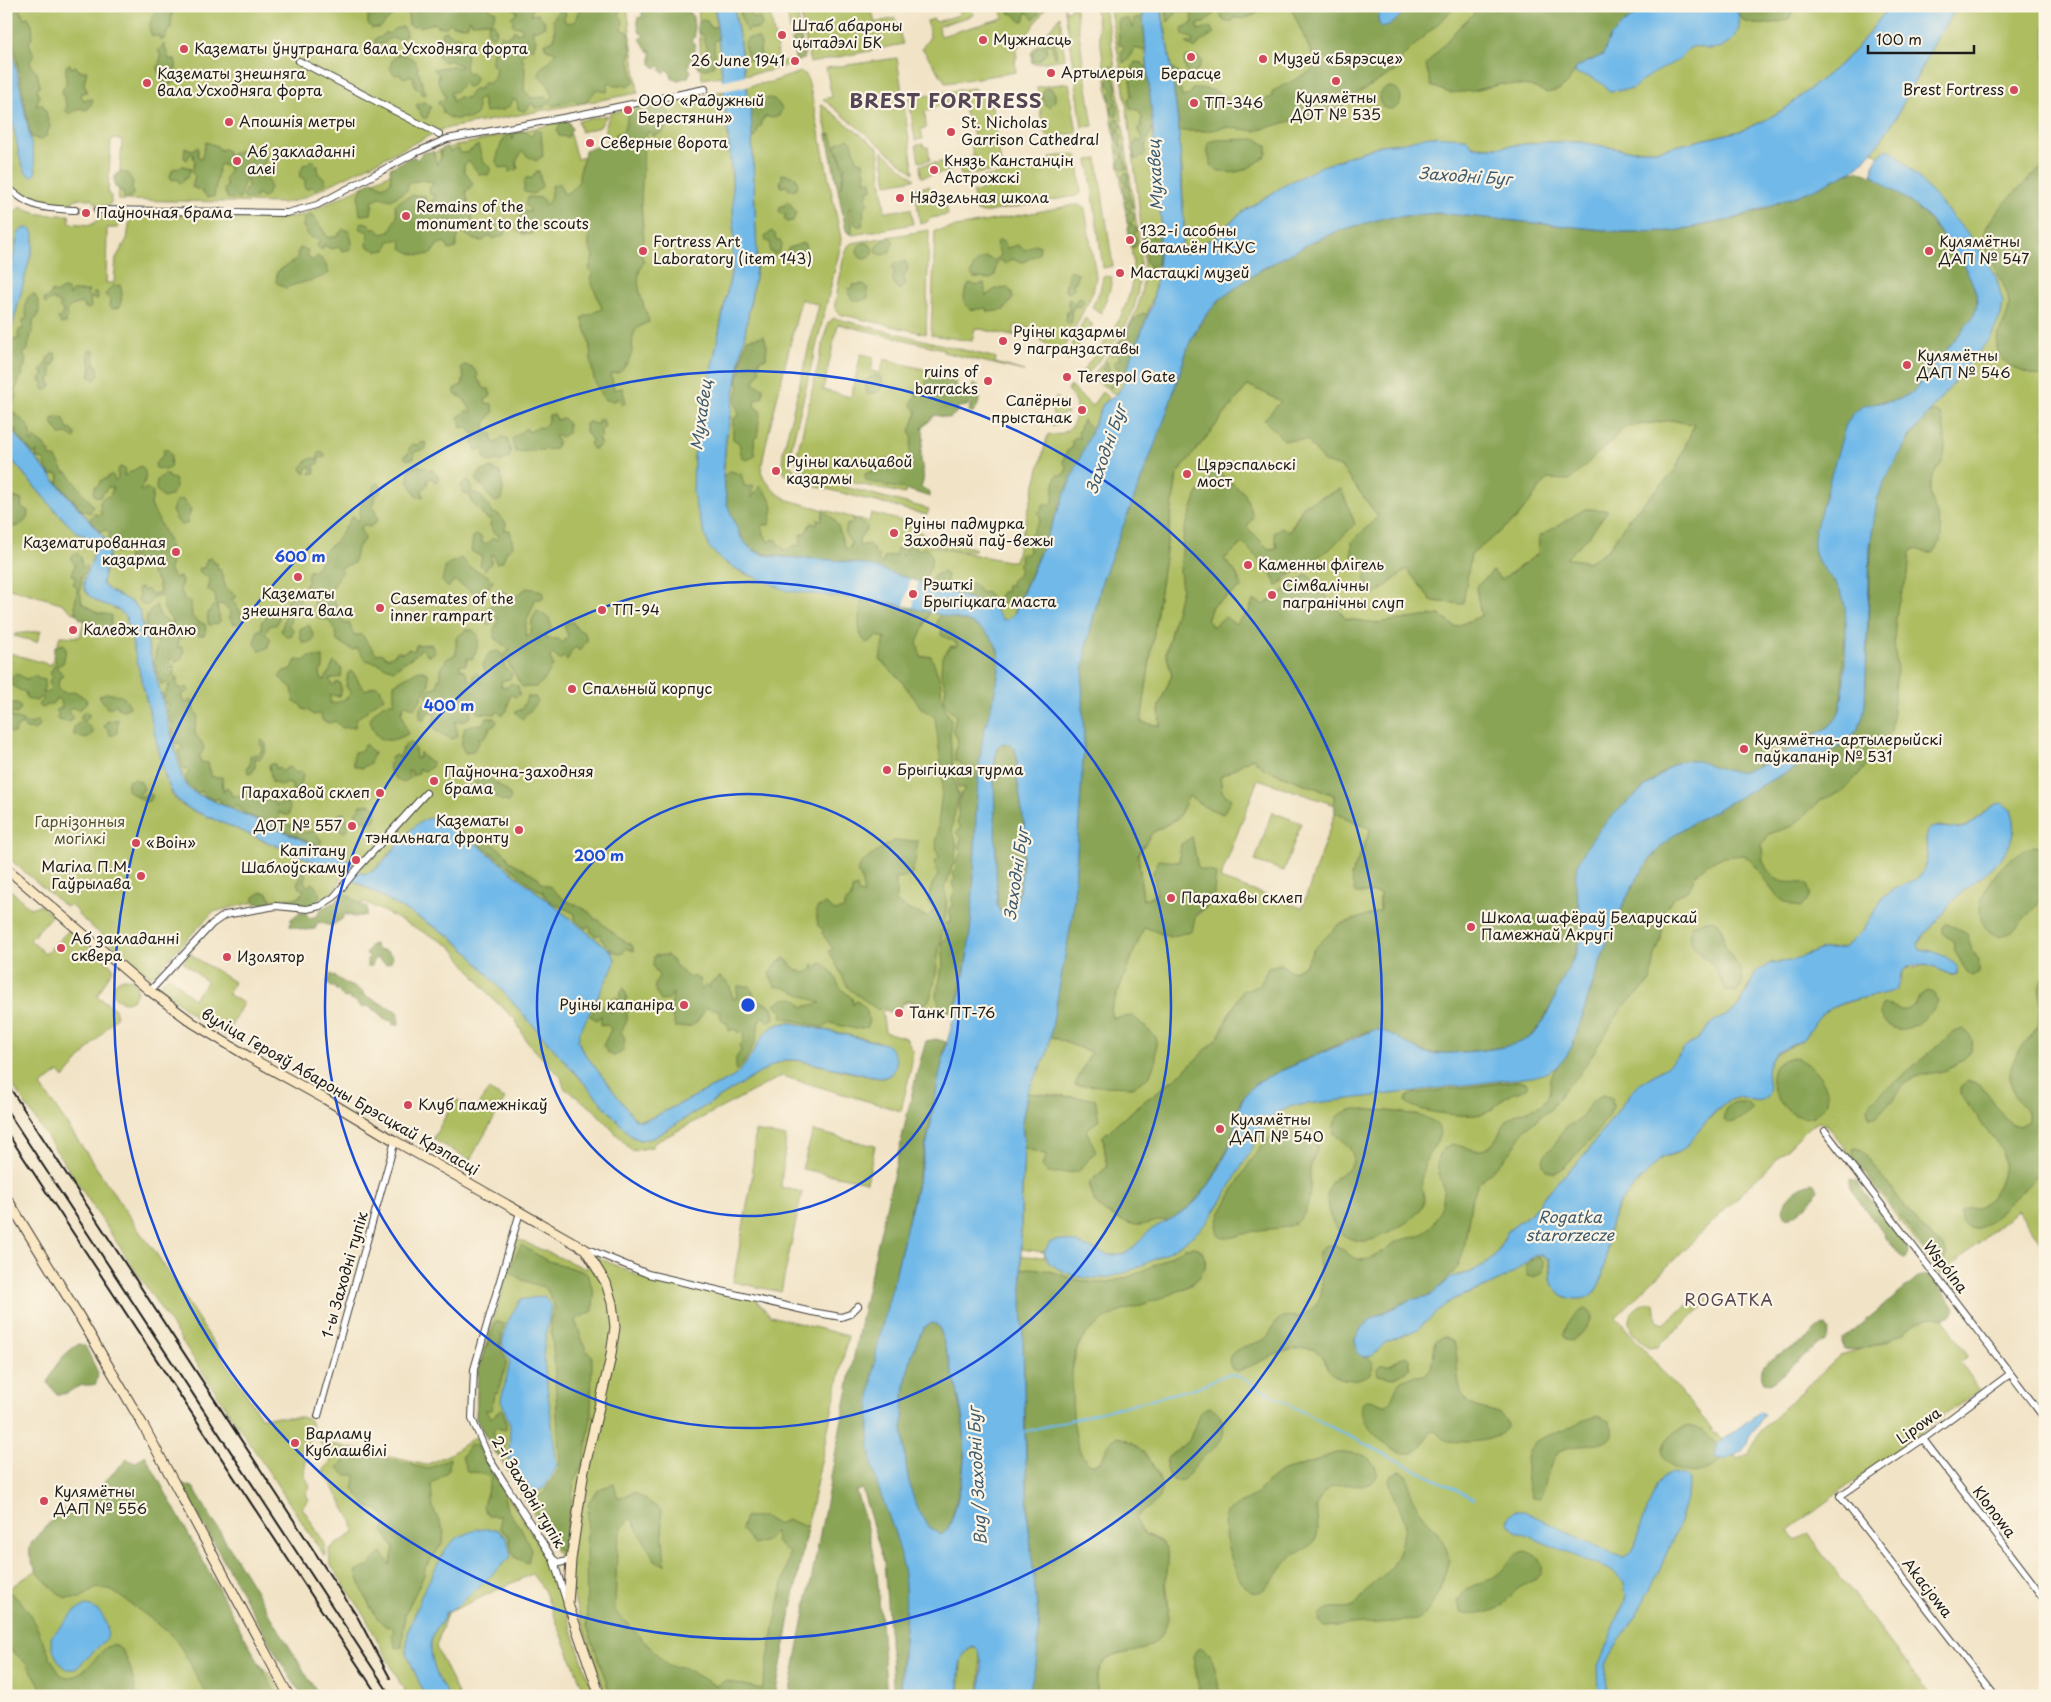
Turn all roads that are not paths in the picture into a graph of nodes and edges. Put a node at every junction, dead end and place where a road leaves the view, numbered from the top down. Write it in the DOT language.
graph roads {
  1 [pos="300,61"];
  2 [pos="705,89"];
  3 [pos="439,134"];
  4 [pos="6,186"];
  5 [pos="74,210"];
  6 [pos="98,210"];
  7 [pos="426,793"];
  8 [pos="6,868"];
  9 [pos="150,991"];
  10 [pos="1825,1131"];
  11 [pos="395,1141"];
  12 [pos="6,1197"];
  13 [pos="520,1212"];
  14 [pos="579,1246"];
  15 [pos="858,1306"];
  16 [pos="2010,1374"];
  17 [pos="318,1416"];
  18 [pos="2045,1419"];
  19 [pos="1923,1440"];
  20 [pos="1840,1496"];
  21 [pos="553,1558"];
  22 [pos="571,1560"];
  23 [pos="2045,1599"];
  24 [pos="568,1604"];
  25 [pos="289,1696"];
  26 [pos="600,1696"];
  27 [pos="1995,1696"];
  1 -- 3 [label="street"];
  2 -- 6 [label="street"];
  4 -- 5 [label="street"];
  7 -- 9 [label="street"];
  8 -- 9 [label="main road, вуліца Герояў Абароны Брэсцкай Крэпасці"];
  9 -- 11 [label="main road, вуліца Герояў Абароны Брэсцкай Крэпасці"];
  10 -- 16 [label="street, Wspólna"];
  11 -- 13 [label="main road, вуліца Герояў Абароны Брэсцкай Крэпасці"];
  11 -- 17 [label="street, 1-ы Заходні тупік"];
  12 -- 25 [label="main road"];
  13 -- 14 [label="main road, вуліца Герояў Абароны Брэсцкай Крэпасці"];
  13 -- 21 [label="street, 2-і Заходні тупік"];
  14 -- 15 [label="street, вуліца Герояў Абароны Брэсцкай Крэпасці"];
  14 -- 22 [label="main road, вуліца Герояў Абароны Брэсцкай Крэпасці"];
  16 -- 18 [label="street, Wspólna"];
  16 -- 19 [label="street, Lipowa"];
  19 -- 20 [label="street, Lipowa"];
  19 -- 23 [label="street, Klonowa"];
  20 -- 27 [label="street, Akacjowa"];
  21 -- 22 [label="street"];
  21 -- 24 [label="street, 2-і Заходні тупік"];
  22 -- 24 [label="main road, вуліца Герояў Абароны Брэсцкай Крэпасці"];
  24 -- 26 [label="main road, 2-і Заходні тупік"];
}
